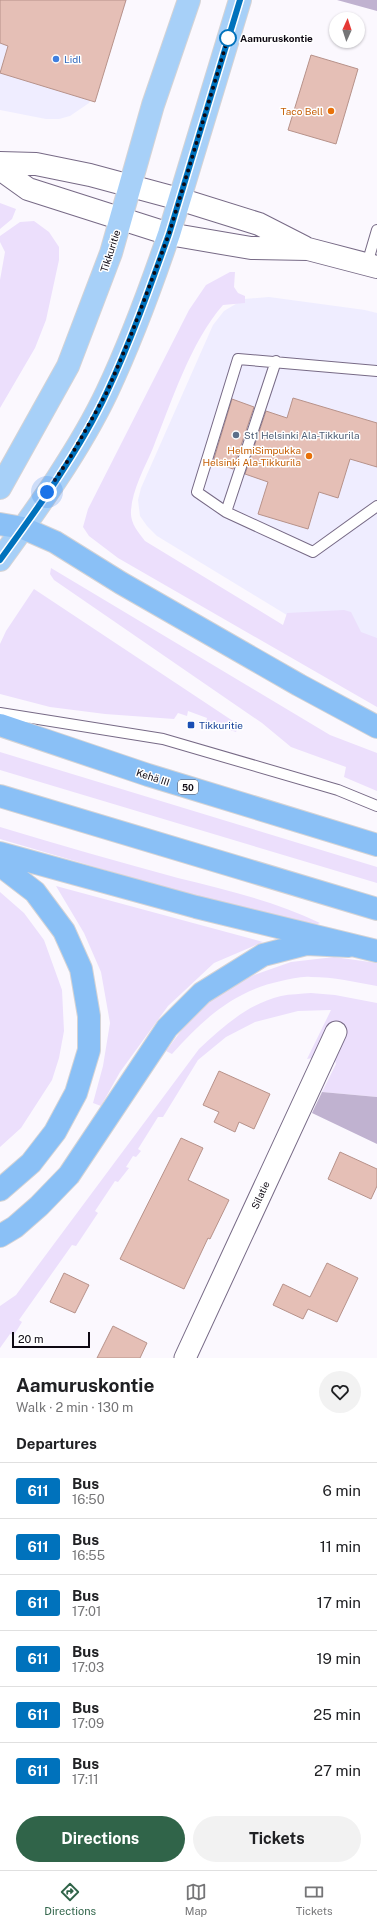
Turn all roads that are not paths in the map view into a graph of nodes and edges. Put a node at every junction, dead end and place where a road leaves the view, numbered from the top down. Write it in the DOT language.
graph roads {
  1 [pos="189,0"];
  2 [pos="240,0"];
  3 [pos="0,163"];
  4 [pos="0,169"];
  5 [pos="130,185"];
  6 [pos="179,199"];
  7 [pos="121,219"];
  8 [pos="377,230"];
  9 [pos="169,234"];
  10 [pos="308,249"];
  11 [pos="372,266"];
  12 [pos="276,361"];
  13 [pos="377,371"];
  14 [pos="0,488"];
  15 [pos="377,506"];
  16 [pos="226,512"];
  17 [pos="0,524"];
  18 [pos="23,528"];
  19 [pos="0,560"];
  20 [pos="0,713"];
  21 [pos="0,725"];
  22 [pos="377,727"];
  23 [pos="0,796"];
  24 [pos="377,806"];
  25 [pos="377,845"];
  26 [pos="0,853"];
  27 [pos="0,865"];
  28 [pos="377,909"];
  29 [pos="349,946"];
  30 [pos="377,951"];
  31 [pos="336,1032"];
  32 [pos="0,1190"];
  33 [pos="0,1236"];
  34 [pos="185,1358"];
  1 -- 5 [label="main road, Tikkuritie"];
  2 -- 6 [label="main road"];
  3 -- 5 [label="street"];
  4 -- 7 [label="street"];
  5 -- 6 [label="street"];
  5 -- 7 [label="main road, Tikkuritie"];
  6 -- 9 [label="main road"];
  6 -- 10 [label="street"];
  7 -- 9 [label="street"];
  7 -- 14 [label="main road, Tikkuritie"];
  8 -- 11 [label="lane"];
  9 -- 10 [label="street"];
  9 -- 18 [label="main road"];
  10 -- 11 [label="street"];
  12 -- 13 [label="lane"];
  12 -- 16 [label="lane"];
  12 -- 16 [label="lane"];
  15 -- 16 [label="lane"];
  17 -- 18 [label="highway"];
  18 -- 19 [label="main road"];
  18 -- 22 [label="highway"];
  20 -- 24 [label="lane"];
  21 -- 25 [label="highway, Kehä III / 50"];
  23 -- 28 [label="highway"];
  26 -- 29 [label="highway"];
  27 -- 32 [label="highway"];
  29 -- 30 [label="highway"];
  29 -- 33 [label="highway"];
  31 -- 34 [label="street, Silatie"];
}
